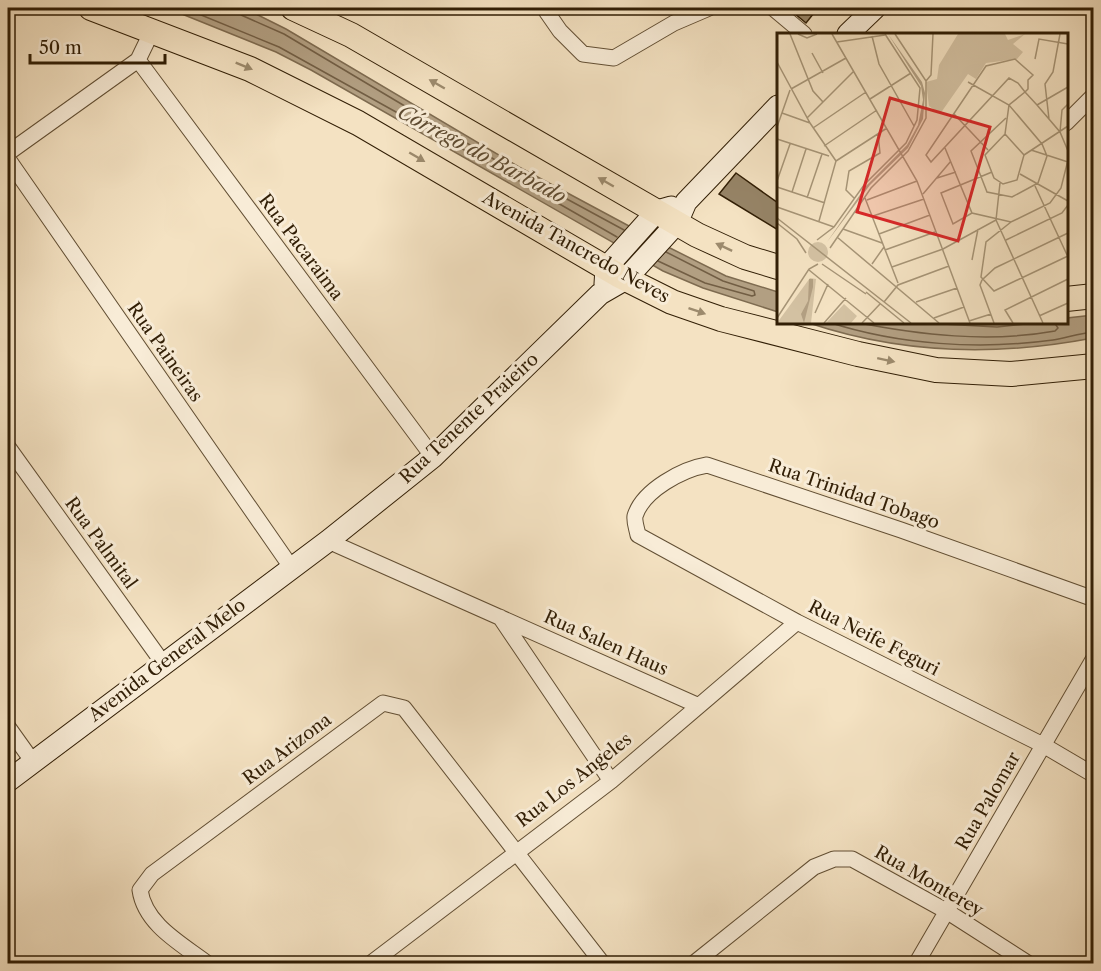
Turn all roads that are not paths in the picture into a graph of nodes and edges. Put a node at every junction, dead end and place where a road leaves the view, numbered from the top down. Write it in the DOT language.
graph roads {
  1 [pos="91,8"];
  2 [pos="293,8"];
  3 [pos="544,8"];
  4 [pos="709,8"];
  5 [pos="773,8"];
  6 [pos="875,8"];
  7 [pos="152,31"];
  8 [pos="803,33"];
  9 [pos="849,33"];
  10 [pos="138,60"];
  11 [pos="1094,95"];
  12 [pos="777,107"];
  13 [pos="1068,121"];
  14 [pos="8,153"];
  15 [pos="8,159"];
  16 [pos="667,219"];
  17 [pos="777,267"];
  18 [pos="618,272"];
  19 [pos="1094,296"];
  20 [pos="1068,299"];
  21 [pos="1094,366"];
  22 [pos="8,447"];
  23 [pos="433,457"];
  24 [pos="638,535"];
  25 [pos="328,541"];
  26 [pos="291,567"];
  27 [pos="1094,599"];
  28 [pos="500,617"];
  29 [pos="797,622"];
  30 [pos="1094,658"];
  31 [pos="164,663"];
  32 [pos="697,705"];
  33 [pos="8,727"];
  34 [pos="1043,745"];
  35 [pos="33,762"];
  36 [pos="1094,775"];
  37 [pos="8,781"];
  38 [pos="611,781"];
  39 [pos="516,850"];
  40 [pos="948,912"];
  41 [pos="208,963"];
  42 [pos="370,963"];
  43 [pos="603,963"];
  44 [pos="693,963"];
  45 [pos="915,963"];
  46 [pos="1029,963"];
  1 -- 7 [label="main road, Avenida Tancredo Neves"];
  16 -- 2 [label="main road, one-way"];
  3 -- 4 [label="street"];
  5 -- 8 [label="street"];
  6 -- 9 [label="main road"];
  7 -- 10 [label="street"];
  7 -- 18 [label="main road, Avenida Tancredo Neves, one-way"];
  10 -- 14 [label="street"];
  10 -- 23 [label="street, Rua Pacaraima"];
  11 -- 13 [label="street"];
  12 -- 16 [label="main road"];
  15 -- 26 [label="street, Rua Paineiras"];
  17 -- 16 [label="main road, one-way"];
  16 -- 18 [label="main road, Rua Tenente Praieiro"];
  18 -- 21 [label="main road, Avenida Tancredo Neves, one-way"];
  18 -- 23 [label="main road, Rua Tenente Praieiro"];
  19 -- 20 [label="main road"];
  22 -- 31 [label="street, Rua Palmital"];
  23 -- 25 [label="main road, Rua Tenente Praieiro"];
  24 -- 27 [label="street, Rua Trinidad Tobago"];
  24 -- 29 [label="street, Rua Neife Feguri"];
  25 -- 26 [label="main road, Avenida General Melo"];
  25 -- 28 [label="street, Rua Salen Haus"];
  26 -- 31 [label="main road, Avenida General Melo"];
  28 -- 32 [label="street, Rua Salen Haus"];
  28 -- 38 [label="street"];
  29 -- 32 [label="street, Rua Los Angeles"];
  29 -- 34 [label="street, Rua Neife Feguri"];
  30 -- 34 [label="street, Rua Palomar"];
  31 -- 35 [label="main road, Avenida General Melo"];
  32 -- 38 [label="street, Rua Los Angeles"];
  33 -- 35 [label="street"];
  34 -- 36 [label="street, Rua Neife Feguri"];
  34 -- 40 [label="street, Rua Palomar"];
  35 -- 37 [label="main road, Avenida General Melo"];
  38 -- 39 [label="street, Rua Los Angeles"];
  39 -- 41 [label="street, Rua Arizona"];
  39 -- 42 [label="street, Rua Los Angeles"];
  39 -- 43 [label="street"];
  40 -- 44 [label="street, Rua Monterey"];
  40 -- 45 [label="street, Rua Palomar"];
  40 -- 46 [label="street, Rua Monterey"];
}
